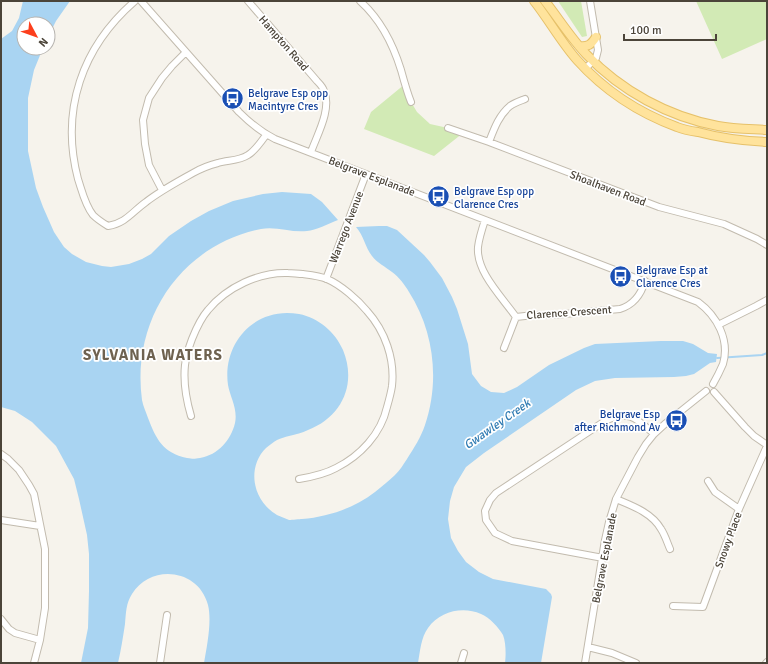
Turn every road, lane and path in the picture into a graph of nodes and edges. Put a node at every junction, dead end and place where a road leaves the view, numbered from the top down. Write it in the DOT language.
graph roads {
  1 [pos="134,1"];
  2 [pos="141,1"];
  3 [pos="248,1"];
  4 [pos="360,1"];
  5 [pos="534,1"];
  6 [pos="545,1"];
  7 [pos="590,1"];
  8 [pos="596,37"];
  9 [pos="579,46"];
  10 [pos="186,52"];
  11 [pos="593,61"];
  12 [pos="585,69"];
  13 [pos="524,99"];
  14 [pos="411,102"];
  15 [pos="448,128"];
  16 [pos="767,130"];
  17 [pos="266,135"];
  18 [pos="489,142"];
  19 [pos="767,142"];
  20 [pos="311,152"];
  21 [pos="366,174"];
  22 [pos="162,190"];
  23 [pos="485,220"];
  24 [pos="767,245"];
  25 [pos="326,279"];
  26 [pos="645,281"];
  27 [pos="767,300"];
  28 [pos="516,317"];
  29 [pos="718,325"];
  30 [pos="504,348"];
  31 [pos="712,384"];
  32 [pos="706,391"];
  33 [pos="714,392"];
  34 [pos="191,416"];
  35 [pos="654,434"];
  36 [pos="767,445"];
  37 [pos="1,454"];
  38 [pos="299,480"];
  39 [pos="708,481"];
  40 [pos="616,499"];
  41 [pos="739,510"];
  42 [pos="1,520"];
  43 [pos="40,526"];
  44 [pos="670,549"];
  45 [pos="603,558"];
  46 [pos="673,606"];
  47 [pos="167,615"];
  48 [pos="1,619"];
  49 [pos="40,640"];
  50 [pos="588,647"];
  51 [pos="464,653"];
  52 [pos="34,663"];
  53 [pos="160,663"];
  54 [pos="461,663"];
  55 [pos="585,663"];
  56 [pos="636,663"];
  1 -- 22 [label="street"];
  2 -- 10 [label="street, Belgrave Esplanade"];
  3 -- 20 [label="street, Hampton Road"];
  4 -- 14 [label="street"];
  5 -- 12 [label="main road"];
  6 -- 9 [label="main road"];
  7 -- 8 [label="street"];
  8 -- 9 [label="main road"];
  8 -- 11 [label="street"];
  9 -- 11 [label="main road"];
  10 -- 17 [label="street, Belgrave Esplanade"];
  10 -- 22 [label="street"];
  11 -- 12 [label="street"];
  11 -- 16 [label="main road"];
  12 -- 19 [label="main road"];
  13 -- 18 [label="street"];
  15 -- 18 [label="street, Shoalhaven Road"];
  17 -- 20 [label="street, Belgrave Esplanade"];
  17 -- 22 [label="street"];
  18 -- 24 [label="street, Shoalhaven Road"];
  20 -- 21 [label="street, Belgrave Esplanade"];
  21 -- 23 [label="street, Belgrave Esplanade"];
  21 -- 25 [label="street, Warrego Avenue"];
  23 -- 26 [label="street, Belgrave Esplanade"];
  23 -- 28 [label="street, Clarence Crescent"];
  25 -- 34 [label="street"];
  25 -- 38 [label="street"];
  26 -- 28 [label="street, Clarence Crescent"];
  26 -- 29 [label="street, Belgrave Esplanade"];
  27 -- 29 [label="street"];
  28 -- 30 [label="street"];
  29 -- 31 [label="street, Belgrave Esplanade"];
  31 -- 32 [label="street"];
  31 -- 33 [label="street"];
  32 -- 33 [label="street"];
  32 -- 35 [label="street, Belgrave Esplanade"];
  33 -- 36 [label="street"];
  35 -- 40 [label="street, Belgrave Esplanade"];
  35 -- 45 [label="street"];
  36 -- 41 [label="street, Snowy Place"];
  37 -- 43 [label="street"];
  39 -- 41 [label="street"];
  40 -- 44 [label="street"];
  40 -- 45 [label="street, Belgrave Esplanade"];
  41 -- 46 [label="street, Snowy Place"];
  42 -- 43 [label="street"];
  43 -- 49 [label="street"];
  45 -- 50 [label="street, Belgrave Esplanade"];
  47 -- 53 [label="street"];
  48 -- 49 [label="street"];
  49 -- 52 [label="street"];
  50 -- 55 [label="street, Belgrave Esplanade"];
  50 -- 56 [label="street"];
  51 -- 54 [label="street"];
}
